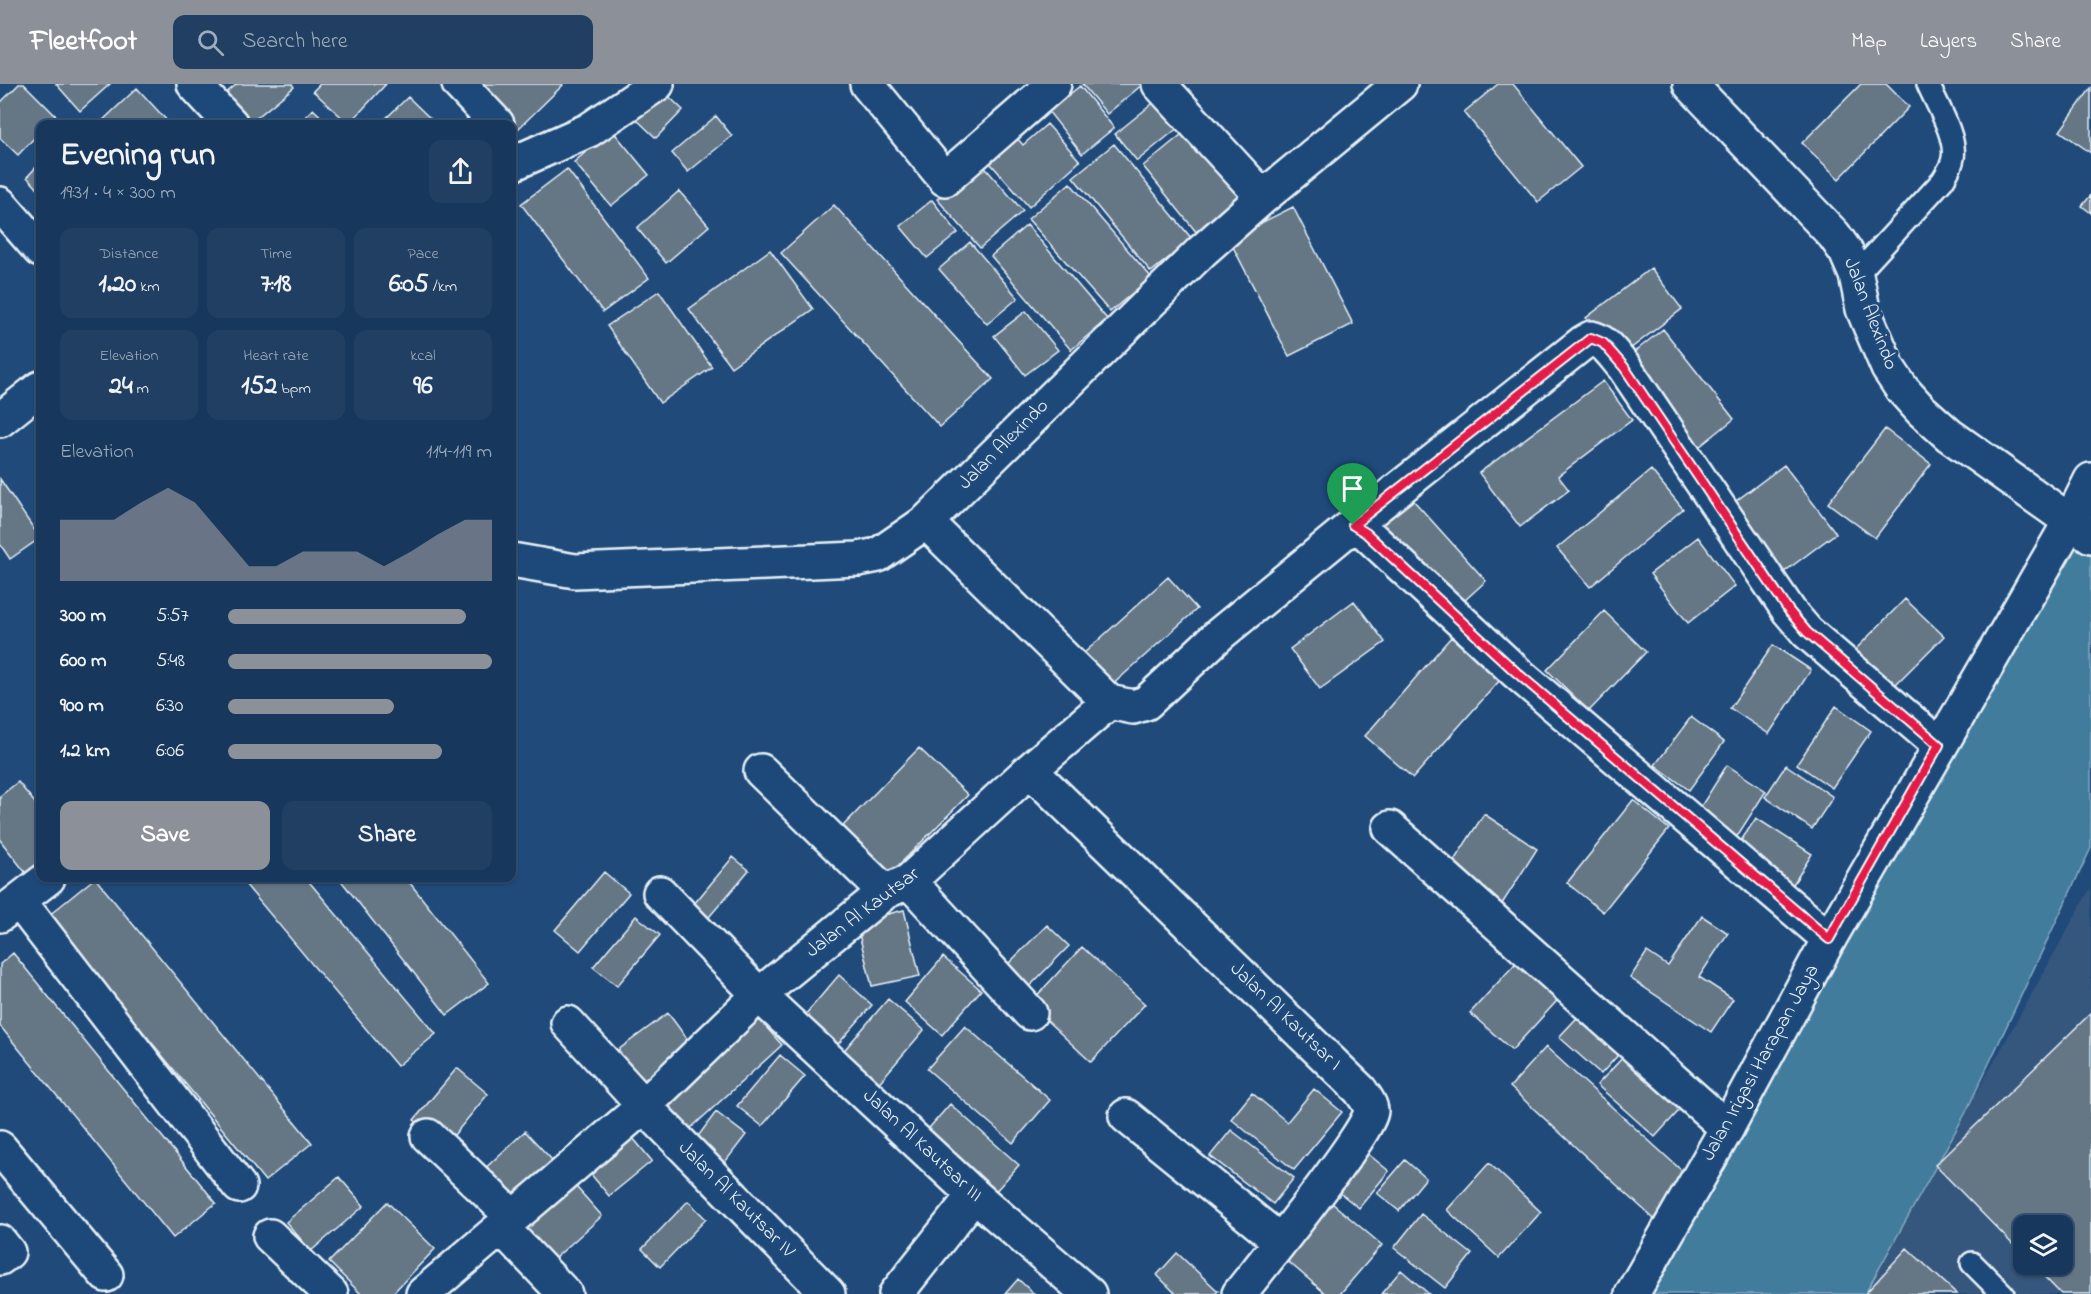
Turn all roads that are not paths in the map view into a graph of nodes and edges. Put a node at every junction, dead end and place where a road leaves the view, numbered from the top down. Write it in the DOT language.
graph roads {
  1 [pos="194,84"];
  2 [pos="459,84"];
  3 [pos="657,84"];
  4 [pos="867,84"];
  5 [pos="1054,84"];
  6 [pos="1159,84"];
  7 [pos="1400,84"];
  8 [pos="1690,84"];
  9 [pos="1928,84"];
  10 [pos="227,120"];
  11 [pos="493,120"];
  12 [pos="517,154"];
  13 [pos="1263,196"];
  14 [pos="0,204"];
  15 [pos="36,245"];
  16 [pos="1856,275"];
  17 [pos="36,391"];
  18 [pos="0,420"];
  19 [pos="2091,480"];
  20 [pos="926,522"];
  21 [pos="1353,525"];
  22 [pos="2081,528"];
  23 [pos="516,561"];
  24 [pos="1109,702"];
  25 [pos="1939,745"];
  26 [pos="1030,770"];
  27 [pos="761,771"];
  28 [pos="1390,828"];
  29 [pos="43,882"];
  30 [pos="897,886"];
  31 [pos="660,893"];
  32 [pos="10,908"];
  33 [pos="1829,939"];
  34 [pos="759,994"];
  35 [pos="1030,1013"];
  36 [pos="568,1023"];
  37 [pos="644,1106"];
  38 [pos="1126,1116"];
  39 [pos="1727,1128"];
  40 [pos="428,1136"];
  41 [pos="0,1148"];
  42 [pos="238,1186"];
  43 [pos="974,1195"];
  44 [pos="507,1222"];
  45 [pos="270,1236"];
  46 [pos="1280,1241"];
  47 [pos="0,1242"];
  48 [pos="0,1257"];
  49 [pos="1972,1263"];
  50 [pos="106,1275"];
  51 [pos="331,1294"];
  52 [pos="423,1294"];
  53 [pos="565,1294"];
  54 [pos="828,1294"];
  55 [pos="896,1294"];
  56 [pos="1089,1294"];
  57 [pos="1239,1294"];
  58 [pos="1632,1294"];
  59 [pos="2003,1294"];
  1 -- 10 [label="street"];
  2 -- 11 [label="street"];
  3 -- 12 [label="street"];
  4 -- 5 [label="street"];
  6 -- 13 [label="street"];
  7 -- 13 [label="street, Jalan Alexindo"];
  8 -- 16 [label="street, Jalan Alexindo"];
  9 -- 16 [label="lane"];
  13 -- 20 [label="street, Jalan Alexindo"];
  14 -- 15 [label="street"];
  16 -- 22 [label="street, Jalan Alexindo"];
  17 -- 18 [label="street"];
  19 -- 22 [label="street, Jalan Irigasi Harapan Jaya"];
  20 -- 23 [label="street, Jalan Alexindo"];
  20 -- 24 [label="street"];
  21 -- 24 [label="street"];
  21 -- 25 [label="street"];
  21 -- 33 [label="street"];
  22 -- 25 [label="street, Jalan Irigasi Harapan Jaya"];
  24 -- 26 [label="street, Jalan Al Kautsar"];
  25 -- 33 [label="street, Jalan Irigasi Harapan Jaya"];
  26 -- 30 [label="street, Jalan Al Kautsar"];
  26 -- 46 [label="street, Jalan Al Kautsar I"];
  27 -- 30 [label="street"];
  28 -- 39 [label="street"];
  29 -- 32 [label="street"];
  30 -- 34 [label="street, Jalan Al Kautsar"];
  30 -- 35 [label="street"];
  31 -- 34 [label="street, Jalan Al Kautsar III"];
  32 -- 42 [label="street"];
  33 -- 39 [label="street, Jalan Irigasi Harapan Jaya"];
  34 -- 37 [label="street, Jalan Al Kautsar"];
  34 -- 43 [label="street, Jalan Al Kautsar III"];
  36 -- 37 [label="street, Jalan Al Kautsar IV"];
  37 -- 44 [label="street, Jalan Al Kautsar"];
  37 -- 54 [label="street, Jalan Al Kautsar IV"];
  38 -- 46 [label="street"];
  39 -- 58 [label="street, Jalan Irigasi Harapan Jaya"];
  40 -- 44 [label="street"];
  41 -- 50 [label="street"];
  43 -- 55 [label="street"];
  43 -- 56 [label="street, Jalan Al Kautsar III"];
  44 -- 52 [label="street, Jalan Al Kautsar"];
  44 -- 53 [label="street"];
  45 -- 51 [label="street"];
  46 -- 57 [label="street, Jalan Al Kautsar I"];
  47 -- 48 [label="street"];
  49 -- 59 [label="lane"];
}
